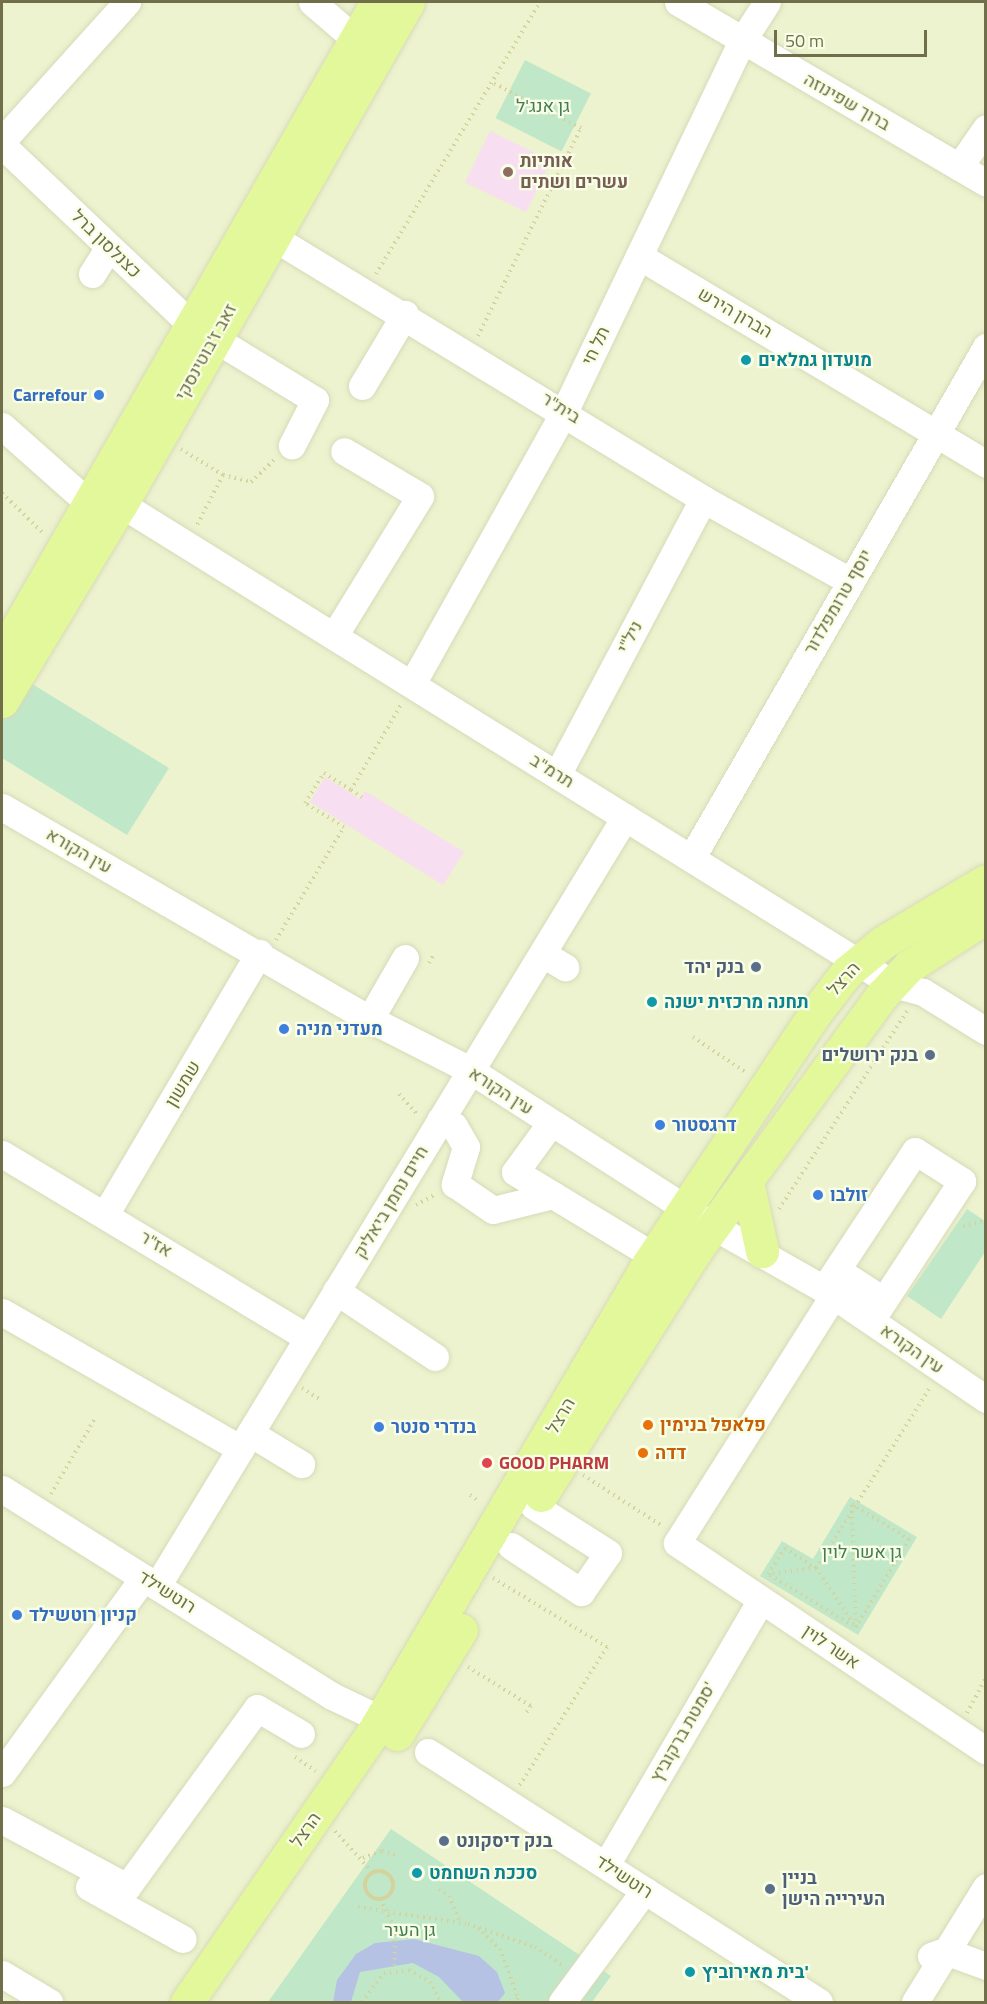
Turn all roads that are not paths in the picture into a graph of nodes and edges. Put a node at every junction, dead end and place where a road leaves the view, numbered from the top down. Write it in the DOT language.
graph roads {
  1 [pos="127,2"];
  2 [pos="312,2"];
  3 [pos="377,2"];
  4 [pos="408,2"];
  5 [pos="678,2"];
  6 [pos="767,2"];
  7 [pos="355,39"];
  8 [pos="742,41"];
  9 [pos="986,128"];
  10 [pos="2,143"];
  11 [pos="959,167"];
  12 [pos="986,183"];
  13 [pos="271,236"];
  14 [pos="109,247"];
  15 [pos="639,256"];
  16 [pos="92,274"];
  17 [pos="405,314"];
  18 [pos="202,333"];
  19 [pos="986,347"];
  20 [pos="362,386"];
  21 [pos="565,411"];
  22 [pos="2,426"];
  23 [pos="936,430"];
  24 [pos="292,445"];
  25 [pos="344,451"];
  26 [pos="986,464"];
  27 [pos="703,499"];
  28 [pos="106,505"];
  29 [pos="850,581"];
  30 [pos="334,636"];
  31 [pos="2,655"];
  32 [pos="412,684"];
  33 [pos="2,701"];
  34 [pos="557,775"];
  35 [pos="2,807"];
  36 [pos="625,817"];
  37 [pos="692,857"];
  38 [pos="986,881"];
  39 [pos="986,917"];
  40 [pos="262,955"];
  41 [pos="405,958"];
  42 [pos="860,961"];
  43 [pos="893,984"];
  44 [pos="371,1017"];
  45 [pos="986,1030"];
  46 [pos="470,1070"];
  47 [pos="440,1120"];
  48 [pos="550,1124"];
  49 [pos="2,1154"];
  50 [pos="747,1182"];
  51 [pos="553,1195"];
  52 [pos="684,1207"];
  53 [pos="106,1213"];
  54 [pos="713,1226"];
  55 [pos="762,1251"];
  56 [pos="649,1263"];
  57 [pos="831,1285"];
  58 [pos="336,1291"];
  59 [pos="877,1310"];
  60 [pos="5,1322"];
  61 [pos="308,1338"];
  62 [pos="435,1357"];
  63 [pos="986,1399"];
  64 [pos="245,1441"];
  65 [pos="300,1464"];
  66 [pos="2,1489"];
  67 [pos="534,1506"];
  68 [pos="511,1546"];
  69 [pos="150,1582"];
  70 [pos="761,1600"];
  71 [pos="374,1729"];
  72 [pos="301,1734"];
  73 [pos="986,1751"];
  74 [pos="428,1752"];
  75 [pos="2,1773"];
  76 [pos="2,1820"];
  77 [pos="2,1838"];
  78 [pos="606,1865"];
  79 [pos="986,1887"];
  80 [pos="645,1890"];
  81 [pos="183,1939"];
  82 [pos="945,1951"];
  83 [pos="986,1966"];
  84 [pos="2,1974"];
  85 [pos="49,2002"];
  86 [pos="188,2002"];
  87 [pos="213,2002"];
  88 [pos="562,2002"];
  89 [pos="819,2002"];
  90 [pos="900,2002"];
  91 [pos="915,2002"];
  1 -- 10 [label="street"];
  2 -- 7 [label="street"];
  3 -- 7 [label="main road, זאב ז'בוטינסקי"];
  4 -- 13 [label="main road, זאב ז'בוטינסקי"];
  5 -- 8 [label="street, ברוך שפינוזה"];
  6 -- 8 [label="street, תל חי"];
  7 -- 18 [label="main road, זאב ז'בוטינסקי"];
  8 -- 11 [label="street, ברוך שפינוזה"];
  8 -- 15 [label="street, תל חי"];
  9 -- 11 [label="street"];
  10 -- 14 [label="street, כצנלסון ברל"];
  11 -- 12 [label="street, ברוך שפינוזה"];
  13 -- 17 [label="street, בית\"ר"];
  13 -- 18 [label="main road, זאב ז'בוטינסקי"];
  14 -- 16 [label="street"];
  14 -- 18 [label="street, כצנלסון ברל"];
  15 -- 21 [label="street, תל חי"];
  15 -- 23 [label="street, הברון הירש"];
  17 -- 20 [label="street"];
  17 -- 21 [label="street, בית\"ר"];
  18 -- 24 [label="street, כצנלסון ברל"];
  18 -- 28 [label="main road, זאב ז'בוטינסקי"];
  18 -- 28 [label="main road, זאב ז'בוטינסקי"];
  19 -- 23 [label="street, יוסף טרומפלדור"];
  21 -- 27 [label="street, בית\"ר"];
  21 -- 32 [label="street, תל חי"];
  22 -- 28 [label="street, תרמ\"ב"];
  23 -- 26 [label="street, הברון הירש"];
  23 -- 29 [label="street, יוסף טרומפלדור"];
  25 -- 30 [label="street"];
  27 -- 29 [label="street, בית\"ר"];
  27 -- 34 [label="street, ניל\"י"];
  28 -- 30 [label="street, תרמ\"ב"];
  28 -- 31 [label="main road, זאב ז'בוטינסקי"];
  28 -- 33 [label="main road, זאב ז'בוטינסקי"];
  29 -- 37 [label="street, יוסף טרומפלדור"];
  30 -- 32 [label="street, תרמ\"ב"];
  32 -- 34 [label="street, תרמ\"ב"];
  34 -- 36 [label="street, תרמ\"ב"];
  35 -- 40 [label="street, עין הקורא"];
  36 -- 37 [label="street, תרמ\"ב"];
  36 -- 46 [label="street, חיים נחמן ביאליק"];
  37 -- 42 [label="street, תרמ\"ב"];
  38 -- 42 [label="main road, הרצל"];
  39 -- 43 [label="main road, הרצל"];
  40 -- 44 [label="street, עין הקורא"];
  40 -- 53 [label="street, שמשון"];
  41 -- 44 [label="street"];
  42 -- 43 [label="street, תרמ\"ב"];
  42 -- 52 [label="main road, הרצל"];
  43 -- 45 [label="street, תרמ\"ב"];
  43 -- 50 [label="main road, הרצל"];
  44 -- 46 [label="street, עין הקורא"];
  46 -- 47 [label="street, חיים נחמן ביאליק"];
  46 -- 48 [label="street, עין הקורא"];
  47 -- 51 [label="street"];
  47 -- 58 [label="street, חיים נחמן ביאליק"];
  48 -- 51 [label="street"];
  48 -- 52 [label="street, עין הקורא"];
  49 -- 53 [label="street, אז\"ר"];
  50 -- 54 [label="main road, הרצל"];
  50 -- 55 [label="main road"];
  51 -- 56 [label="street"];
  52 -- 54 [label="street, עין הקורא"];
  52 -- 56 [label="main road, הרצל"];
  53 -- 61 [label="street, אז\"ר"];
  54 -- 55 [label="street, עין הקורא"];
  54 -- 67 [label="main road, הרצל"];
  55 -- 57 [label="street, עין הקורא"];
  56 -- 71 [label="main road, הרצל"];
  57 -- 59 [label="street, עין הקורא"];
  57 -- 59 [label="street"];
  57 -- 70 [label="street, אשר לוין"];
  58 -- 61 [label="street, חיים נחמן ביאליק"];
  58 -- 62 [label="street"];
  59 -- 63 [label="street, עין הקורא"];
  60 -- 64 [label="street"];
  61 -- 64 [label="street, חיים נחמן ביאליק"];
  64 -- 65 [label="street"];
  64 -- 69 [label="street, חיים נחמן ביאליק"];
  66 -- 69 [label="street, רוטשילד"];
  67 -- 68 [label="main road, הרצל"];
  67 -- 68 [label="street"];
  68 -- 71 [label="main road, הרצל"];
  69 -- 71 [label="street, רוטשילד"];
  69 -- 75 [label="street, חיים נחמן ביאליק"];
  70 -- 73 [label="street, אשר לוין"];
  70 -- 78 [label="street, סמטת ברקוביץ'"];
  71 -- 86 [label="main road, הרצל"];
  71 -- 87 [label="main road, הרצל"];
  72 -- 76 [label="street"];
  74 -- 78 [label="street, רוטשילד"];
  77 -- 81 [label="street"];
  78 -- 80 [label="street, רוטשילד"];
  79 -- 82 [label="street"];
  80 -- 88 [label="street"];
  80 -- 89 [label="street, רוטשילד"];
  82 -- 83 [label="street"];
  82 -- 90 [label="street"];
  82 -- 91 [label="street"];
  84 -- 85 [label="street"];
}
